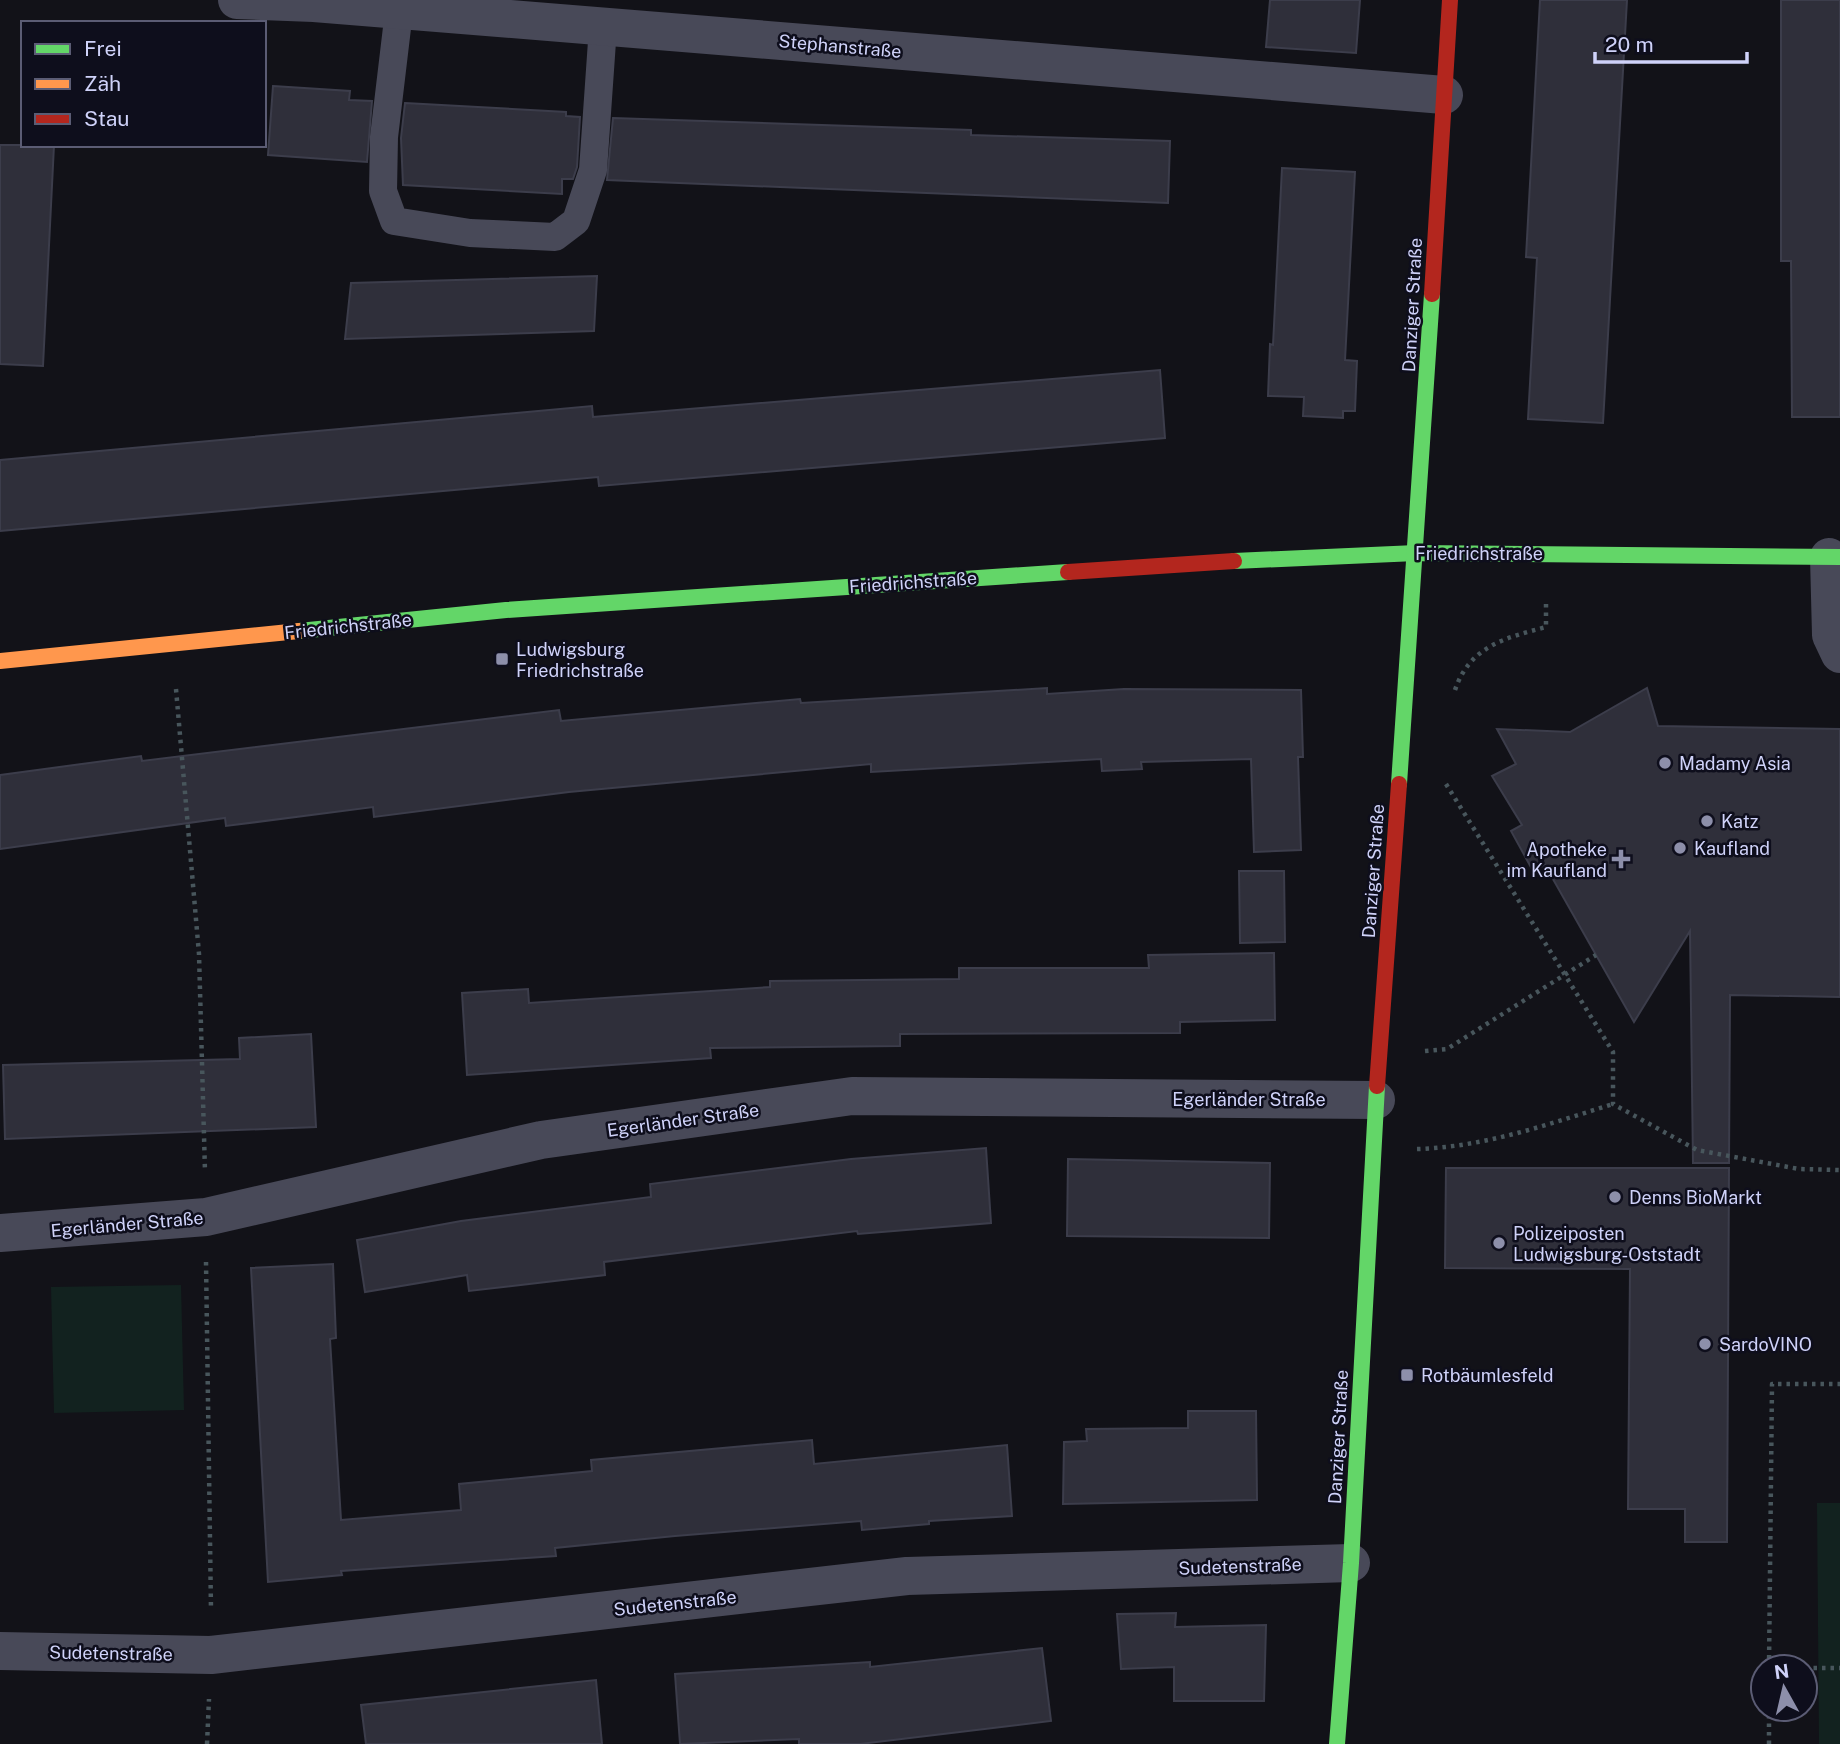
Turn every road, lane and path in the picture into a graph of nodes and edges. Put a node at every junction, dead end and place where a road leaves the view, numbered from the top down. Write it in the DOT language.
graph roads {
  1 [pos="237,0"];
  2 [pos="1450,0"];
  3 [pos="399,10"];
  4 [pos="603,27"];
  5 [pos="1444,95"];
  6 [pos="1416,553"];
  7 [pos="1546,553"];
  8 [pos="1835,557"];
  9 [pos="1840,654"];
  10 [pos="0,661"];
  11 [pos="1453,693"];
  12 [pos="1443,779"];
  13 [pos="1596,955"];
  14 [pos="1564,973"];
  15 [pos="1379,1056"];
  16 [pos="1376,1100"];
  17 [pos="1613,1104"];
  18 [pos="1373,1150"];
  19 [pos="1840,1170"];
  20 [pos="0,1233"];
  21 [pos="1840,1384"];
  22 [pos="1351,1563"];
  23 [pos="0,1651"];
  24 [pos="1769,1653"];
  25 [pos="1819,1668"];
  26 [pos="1840,1668"];
  27 [pos="1769,1723"];
  28 [pos="1337,1744"];
  29 [pos="1769,1744"];
  1 -- 3 [label="street, Stephanstraße"];
  2 -- 5 [label="main road, Danziger Straße"];
  3 -- 4 [label="street, Stephanstraße"];
  3 -- 4 [label="lane"];
  4 -- 5 [label="street, Stephanstraße"];
  5 -- 6 [label="main road, Danziger Straße"];
  6 -- 7 [label="main road, Friedrichstraße"];
  6 -- 10 [label="main road, Friedrichstraße"];
  6 -- 15 [label="main road, Danziger Straße"];
  7 -- 8 [label="main road, Friedrichstraße"];
  7 -- 11 [label="path"];
  8 -- 9 [label="street, Friedrichstraße"];
  12 -- 14 [label="path"];
  13 -- 14 [label="path"];
  14 -- 15 [label="path"];
  14 -- 17 [label="path"];
  15 -- 16 [label="main road, Danziger Straße"];
  16 -- 18 [label="main road, Danziger Straße"];
  16 -- 20 [label="street, Egerländer Straße"];
  17 -- 18 [label="path"];
  17 -- 19 [label="path"];
  18 -- 22 [label="main road, Danziger Straße"];
  21 -- 24 [label="path"];
  22 -- 23 [label="street, Sudetenstraße"];
  22 -- 28 [label="main road, Danziger Straße"];
  25 -- 26 [label="path"];
  27 -- 29 [label="path"];
}
